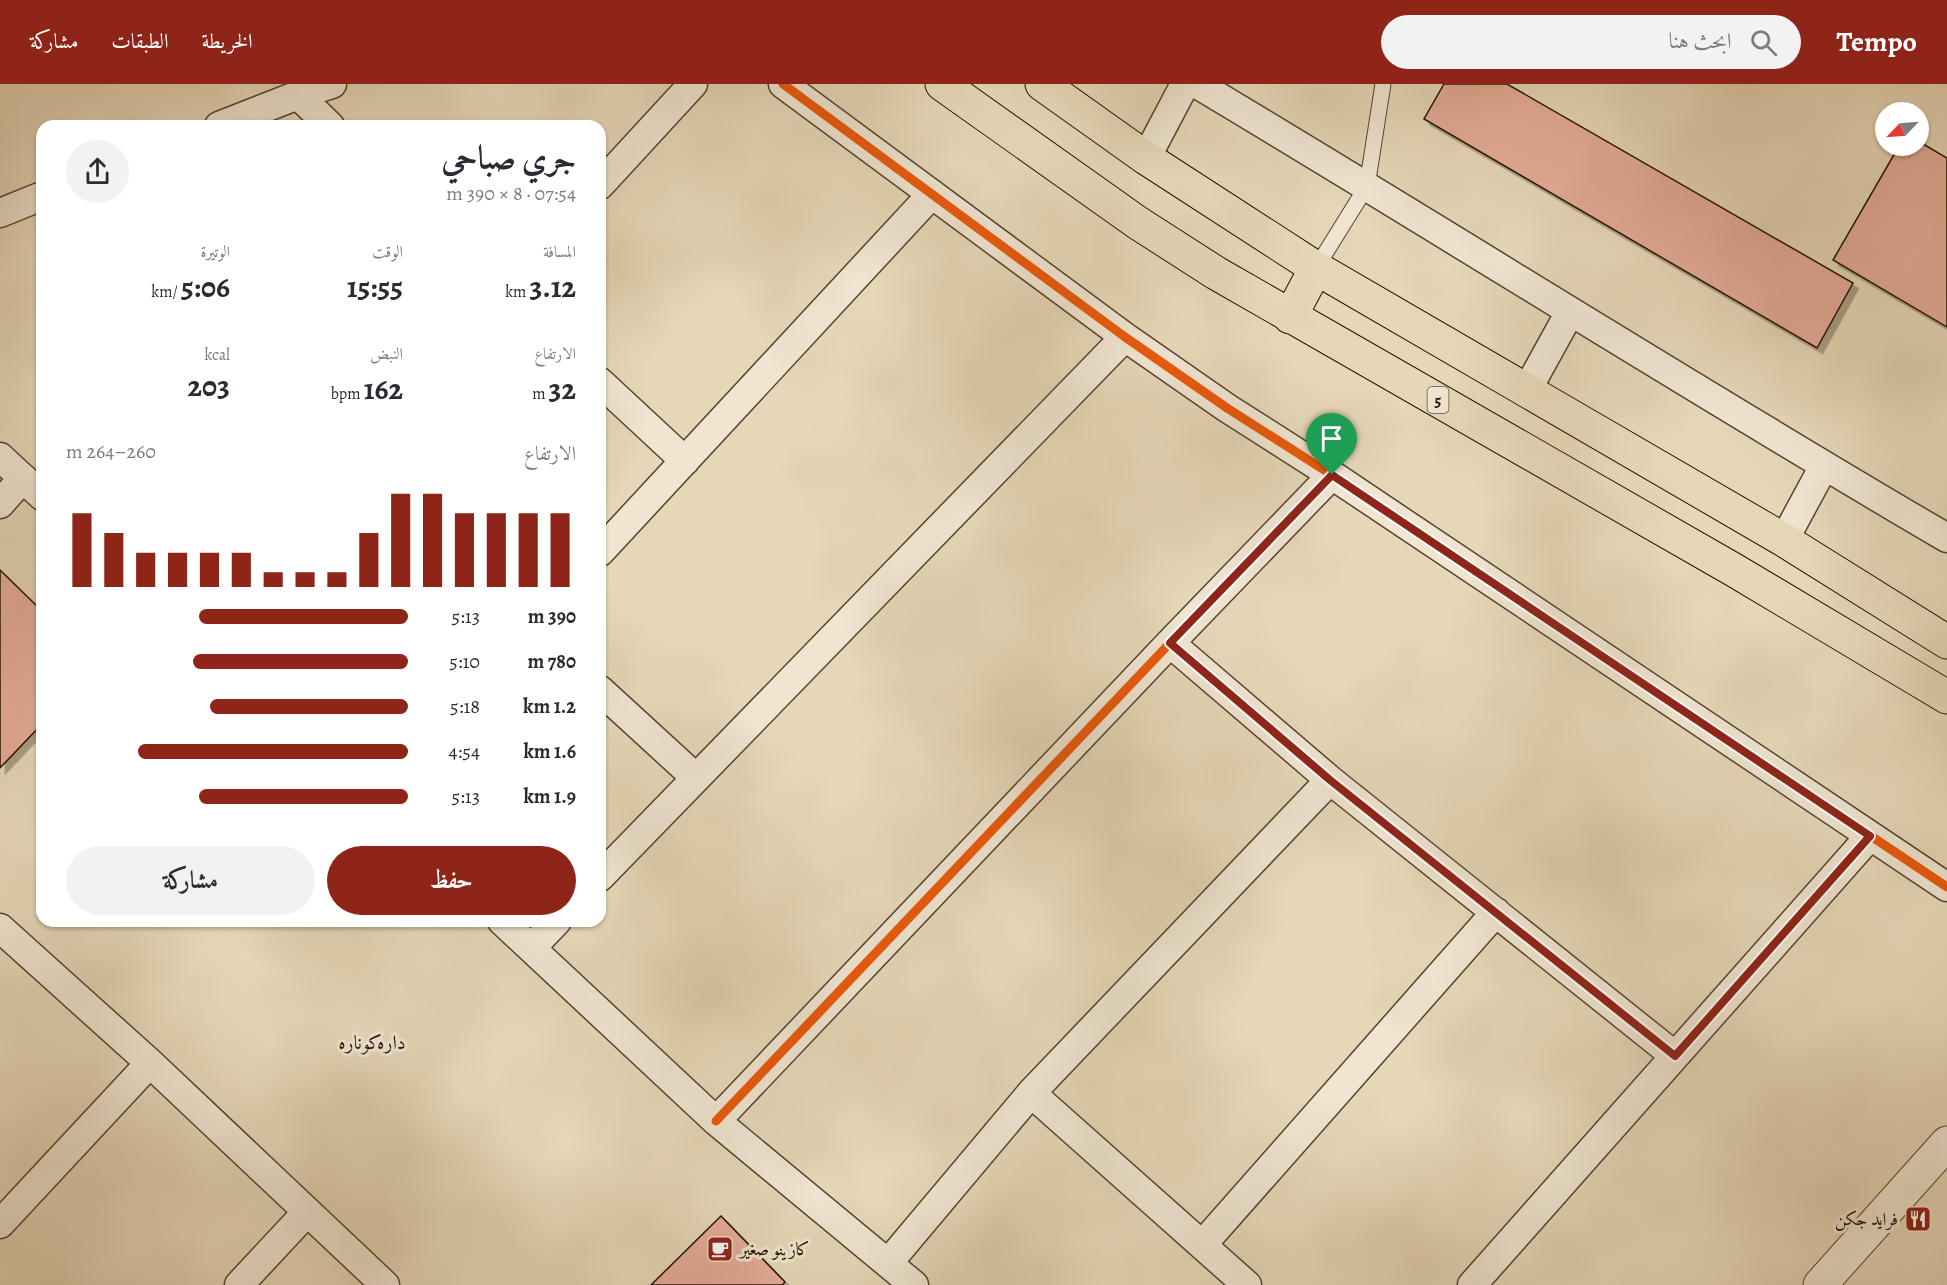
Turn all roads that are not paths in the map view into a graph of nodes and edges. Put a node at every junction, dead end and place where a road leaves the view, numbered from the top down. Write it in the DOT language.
graph roads {
  1 [pos="332,84"];
  2 [pos="693,84"];
  3 [pos="783,84"];
  4 [pos="942,84"];
  5 [pos="1042,84"];
  6 [pos="1185,84"];
  7 [pos="1197,84"];
  8 [pos="1383,84"];
  9 [pos="298,95"];
  10 [pos="234,120"];
  11 [pos="324,120"];
  12 [pos="1146,158"];
  13 [pos="606,178"];
  14 [pos="1367,186"];
  15 [pos="932,194"];
  16 [pos="36,198"];
  17 [pos="0,213"];
  18 [pos="1316,268"];
  19 [pos="1570,312"];
  20 [pos="1290,317"];
  21 [pos="1125,337"];
  22 [pos="606,388"];
  23 [pos="1527,390"];
  24 [pos="0,457"];
  25 [pos="685,461"];
  26 [pos="1824,466"];
  27 [pos="1332,475"];
  28 [pos="32,487"];
  29 [pos="0,504"];
  30 [pos="1947,538"];
  31 [pos="1784,540"];
  32 [pos="606,546"];
  33 [pos="1947,642"];
  34 [pos="1170,643"];
  35 [pos="606,696"];
  36 [pos="1947,697"];
  37 [pos="696,778"];
  38 [pos="1330,780"];
  39 [pos="1870,836"];
  40 [pos="606,871"];
  41 [pos="1947,887"];
  42 [pos="1496,912"];
  43 [pos="508,927"];
  44 [pos="551,927"];
  45 [pos="0,928"];
  46 [pos="531,948"];
  47 [pos="1675,1056"];
  48 [pos="150,1063"];
  49 [pos="1031,1093"];
  50 [pos="716,1121"];
  51 [pos="1947,1143"];
  52 [pos="307,1212"];
  53 [pos="0,1224"];
  54 [pos="1202,1245"];
  55 [pos="889,1262"];
  56 [pos="239,1285"];
  57 [pos="385,1285"];
  58 [pos="914,1285"];
  59 [pos="1247,1285"];
  60 [pos="1472,1285"];
  61 [pos="1820,1285"];
  1 -- 9 [label="street"];
  2 -- 13 [label="street"];
  3 -- 15 [label="street"];
  4 -- 20 [label="highway, 5"];
  5 -- 12 [label="highway"];
  6 -- 12 [label="street"];
  7 -- 14 [label="street"];
  8 -- 14 [label="lane"];
  9 -- 10 [label="street"];
  9 -- 11 [label="street"];
  12 -- 18 [label="highway"];
  14 -- 18 [label="lane"];
  14 -- 19 [label="street"];
  15 -- 21 [label="street"];
  15 -- 25 [label="street"];
  16 -- 17 [label="street"];
  18 -- 20 [label="highway"];
  18 -- 23 [label="highway"];
  19 -- 23 [label="street"];
  19 -- 26 [label="street"];
  20 -- 36 [label="highway, 5"];
  21 -- 27 [label="street"];
  21 -- 37 [label="street"];
  22 -- 25 [label="street"];
  23 -- 31 [label="highway"];
  24 -- 28 [label="street"];
  25 -- 32 [label="street"];
  26 -- 30 [label="street"];
  26 -- 31 [label="street"];
  27 -- 34 [label="street"];
  27 -- 39 [label="street"];
  28 -- 29 [label="street"];
  31 -- 33 [label="highway"];
  34 -- 38 [label="street"];
  34 -- 50 [label="street"];
  35 -- 37 [label="street"];
  37 -- 40 [label="street"];
  38 -- 42 [label="street"];
  38 -- 49 [label="street"];
  39 -- 41 [label="street"];
  39 -- 47 [label="street"];
  42 -- 47 [label="street"];
  42 -- 54 [label="street"];
  43 -- 46 [label="street"];
  44 -- 46 [label="street"];
  45 -- 48 [label="street"];
  46 -- 50 [label="street"];
  47 -- 60 [label="street"];
  48 -- 52 [label="street"];
  48 -- 53 [label="street"];
  49 -- 54 [label="street"];
  49 -- 55 [label="street"];
  50 -- 55 [label="street"];
  51 -- 61 [label="street"];
  52 -- 56 [label="street"];
  52 -- 57 [label="street"];
  54 -- 59 [label="street"];
  55 -- 58 [label="street"];
}
